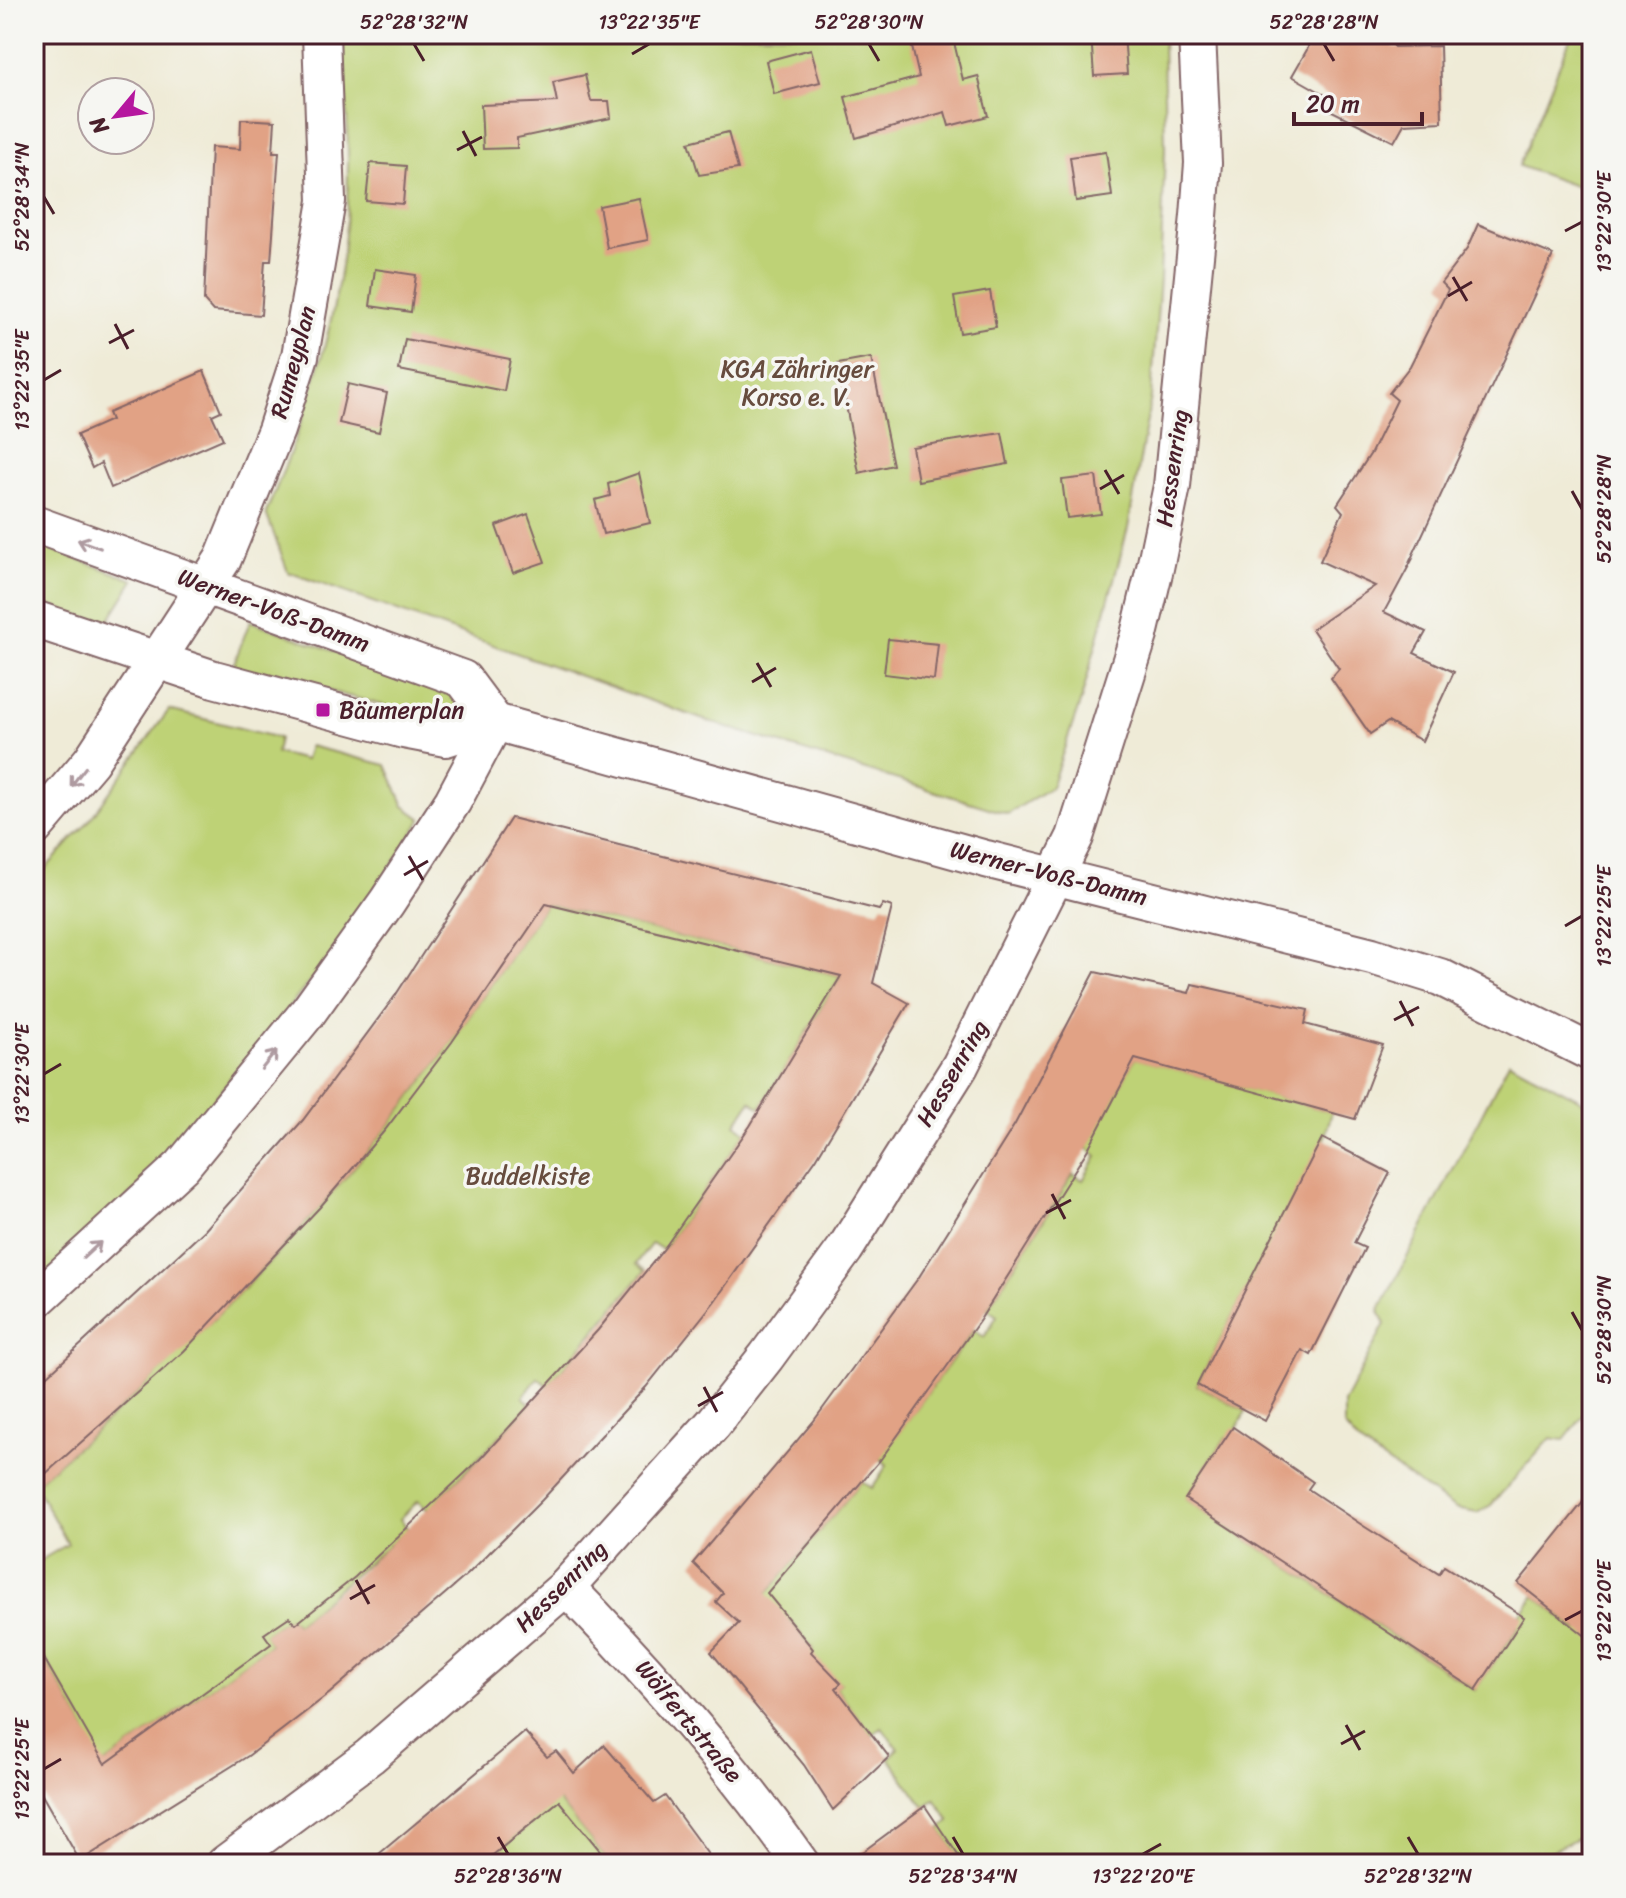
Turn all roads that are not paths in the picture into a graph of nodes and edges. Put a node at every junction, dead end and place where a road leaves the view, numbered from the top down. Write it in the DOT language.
graph roads {
  1 [pos="321,34"];
  2 [pos="1197,34"];
  3 [pos="34,524"];
  4 [pos="207,586"];
  5 [pos="34,619"];
  6 [pos="156,662"];
  7 [pos="495,722"];
  8 [pos="34,828"];
  9 [pos="1056,876"];
  10 [pos="1592,1053"];
  11 [pos="34,1302"];
  12 [pos="566,1587"];
  13 [pos="225,1864"];
  14 [pos="801,1864"];
  1 -- 4 [label="street, Rumeyplan"];
  2 -- 9 [label="street, Hessenring"];
  4 -- 3 [label="street, Werner-Voß-Damm, one-way"];
  4 -- 6 [label="street, Rumeyplan"];
  4 -- 7 [label="street, Werner-Voß-Damm"];
  5 -- 6 [label="street"];
  6 -- 7 [label="street"];
  6 -- 8 [label="street, one-way"];
  7 -- 9 [label="street, Werner-Voß-Damm"];
  11 -- 7 [label="street, one-way"];
  9 -- 10 [label="street, Werner-Voß-Damm"];
  9 -- 12 [label="street, Hessenring"];
  12 -- 13 [label="street, Hessenring"];
  12 -- 14 [label="street, Wölfertstraße"];
}
